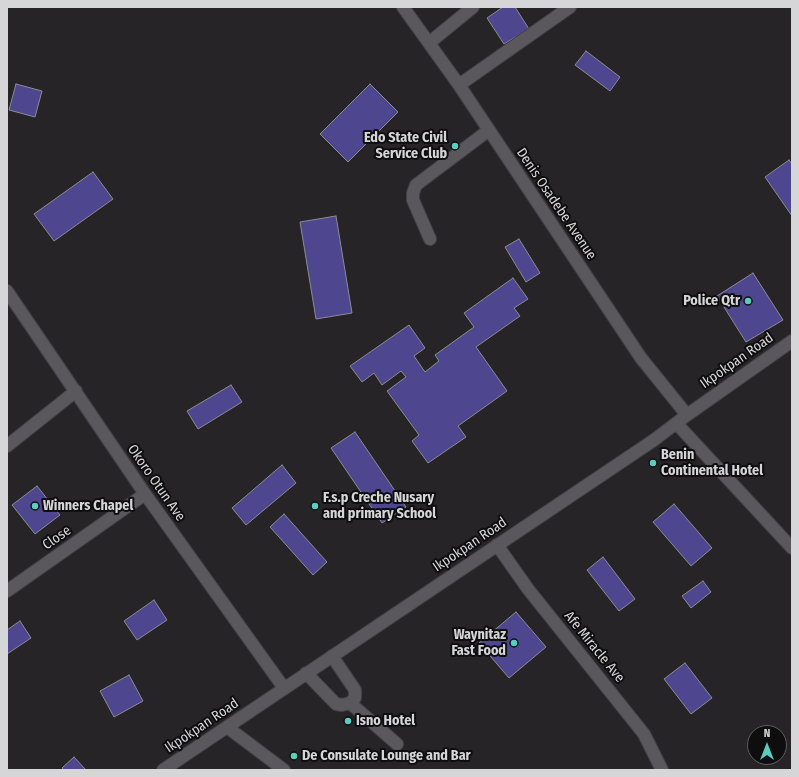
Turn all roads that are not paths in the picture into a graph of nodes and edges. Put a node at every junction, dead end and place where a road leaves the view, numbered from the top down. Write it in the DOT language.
graph roads {
  1 [pos="403,7"];
  2 [pos="473,7"];
  3 [pos="570,7"];
  4 [pos="429,43"];
  5 [pos="459,85"];
  6 [pos="490,130"];
  7 [pos="430,239"];
  8 [pos="7,291"];
  9 [pos="792,341"];
  10 [pos="76,391"];
  11 [pos="686,415"];
  12 [pos="677,424"];
  13 [pos="7,446"];
  14 [pos="145,494"];
  15 [pos="497,545"];
  16 [pos="792,548"];
  17 [pos="7,592"];
  18 [pos="332,656"];
  19 [pos="306,673"];
  20 [pos="284,688"];
  21 [pos="350,703"];
  22 [pos="227,727"];
  23 [pos="397,744"];
  24 [pos="163,770"];
  25 [pos="284,770"];
  26 [pos="662,770"];
  1 -- 4 [label="street, Denis Osadebe Avenue"];
  2 -- 4 [label="street"];
  3 -- 5 [label="street"];
  4 -- 5 [label="street, Denis Osadebe Avenue"];
  5 -- 6 [label="street, Denis Osadebe Avenue"];
  6 -- 7 [label="street"];
  6 -- 11 [label="street, Denis Osadebe Avenue"];
  8 -- 10 [label="street, Okoro Otun Ave"];
  9 -- 11 [label="street, Ikpokpan Road"];
  10 -- 13 [label="street"];
  10 -- 14 [label="street, Okoro Otun Ave"];
  11 -- 12 [label="street, Ikpokpan Road"];
  12 -- 15 [label="street, Ikpokpan Road"];
  12 -- 16 [label="street"];
  14 -- 17 [label="street, Close"];
  14 -- 20 [label="street, Okoro Otun Ave"];
  15 -- 18 [label="street, Ikpokpan Road"];
  15 -- 26 [label="street, Afe Miracle Ave"];
  18 -- 19 [label="street, Ikpokpan Road"];
  18 -- 21 [label="street"];
  19 -- 20 [label="street, Ikpokpan Road"];
  19 -- 21 [label="street"];
  20 -- 22 [label="street, Ikpokpan Road"];
  21 -- 23 [label="street"];
  22 -- 24 [label="street, Ikpokpan Road"];
  22 -- 25 [label="street"];
}
